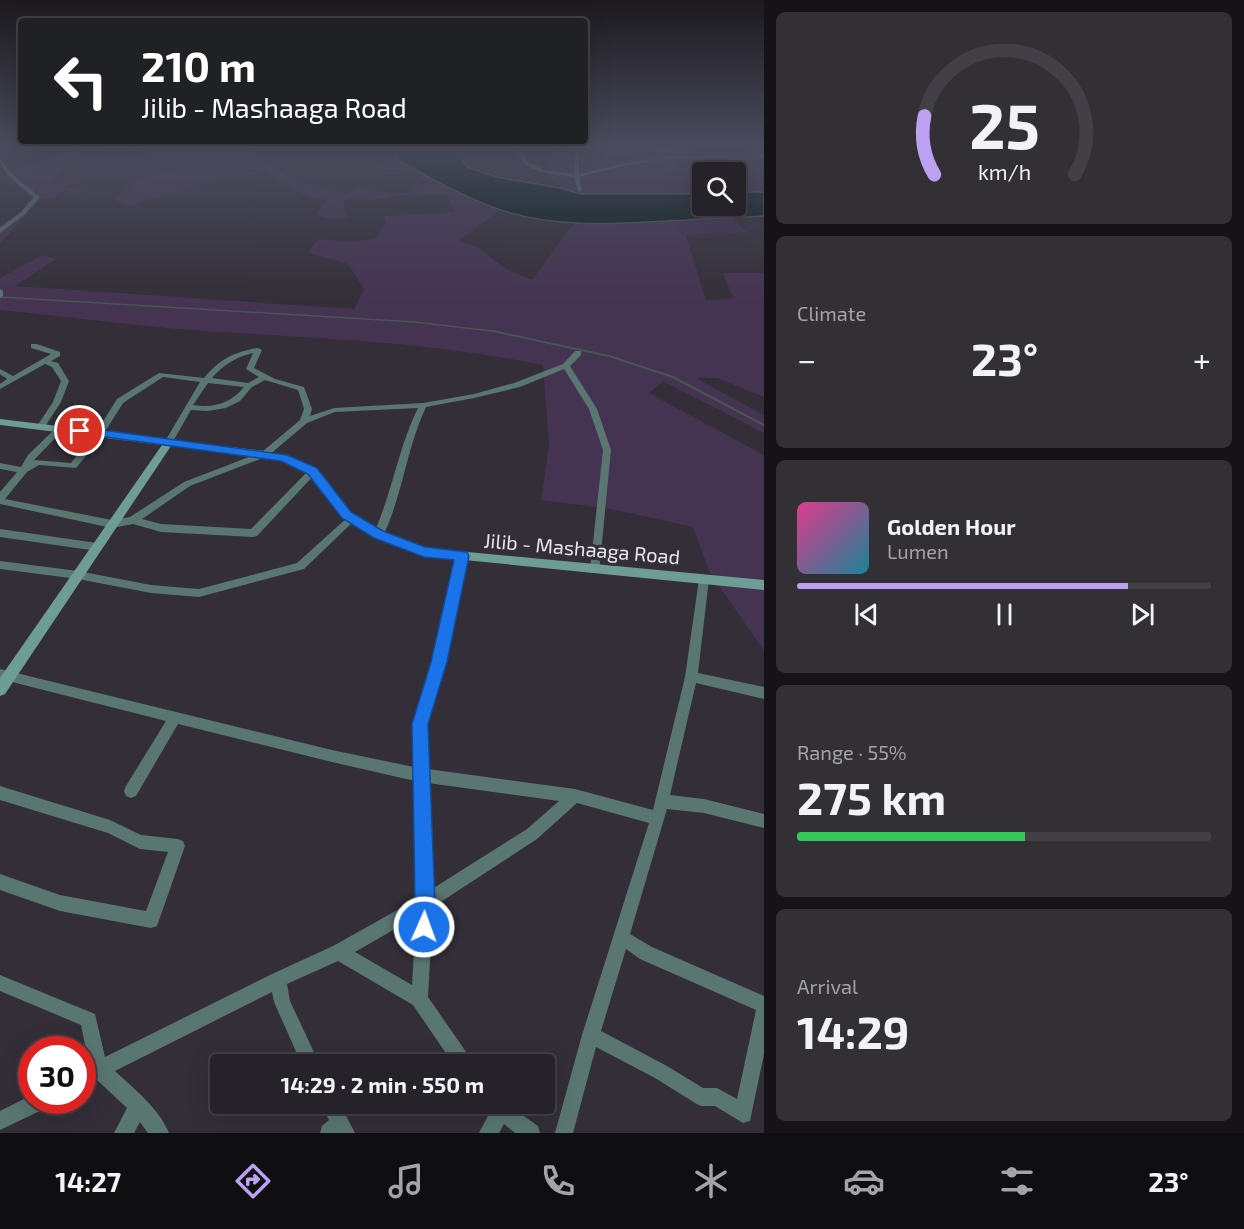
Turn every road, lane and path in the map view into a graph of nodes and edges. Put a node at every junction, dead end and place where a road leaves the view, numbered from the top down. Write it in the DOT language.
graph roads {
  1 [pos="35,199"];
  2 [pos="0,231"];
  3 [pos="0,291"];
  4 [pos="0,296"];
  5 [pos="34,346"];
  6 [pos="578,353"];
  7 [pos="44,361"];
  8 [pos="566,366"];
  9 [pos="0,371"];
  10 [pos="266,377"];
  11 [pos="12,379"];
  12 [pos="204,380"];
  13 [pos="249,385"];
  14 [pos="0,387"];
  15 [pos="423,405"];
  16 [pos="189,407"];
  17 [pos="303,421"];
  18 [pos="0,422"];
  19 [pos="40,426"];
  20 [pos="61,429"];
  21 [pos="100,433"];
  22 [pos="168,442"];
  23 [pos="265,454"];
  24 [pos="0,466"];
  25 [pos="24,470"];
  26 [pos="313,471"];
  27 [pos="0,499"];
  28 [pos="352,518"];
  29 [pos="134,520"];
  30 [pos="112,524"];
  31 [pos="0,533"];
  32 [pos="378,535"];
  33 [pos="97,547"];
  34 [pos="462,556"];
  35 [pos="0,565"];
  36 [pos="595,570"];
  37 [pos="78,575"];
  38 [pos="704,579"];
  39 [pos="764,585"];
  40 [pos="5,675"];
  41 [pos="691,677"];
  42 [pos="0,690"];
  43 [pos="764,693"];
  44 [pos="175,717"];
  45 [pos="420,775"];
  46 [pos="130,791"];
  47 [pos="0,793"];
  48 [pos="575,796"];
  49 [pos="662,801"];
  50 [pos="658,819"];
  51 [pos="764,821"];
  52 [pos="0,882"];
  53 [pos="425,903"];
  54 [pos="621,937"];
  55 [pos="339,952"];
  56 [pos="278,980"];
  57 [pos="0,983"];
  58 [pos="419,999"];
  59 [pos="764,1005"];
  60 [pos="764,1010"];
  61 [pos="591,1035"];
  62 [pos="307,1054"];
  63 [pos="457,1054"];
  64 [pos="99,1069"];
  65 [pos="96,1071"];
  66 [pos="139,1106"];
  67 [pos="18,1112"];
  68 [pos="333,1114"];
  69 [pos="496,1114"];
  70 [pos="506,1114"];
  71 [pos="0,1121"];
  72 [pos="338,1130"];
  73 [pos="123,1133"];
  74 [pos="160,1133"];
  75 [pos="488,1133"];
  76 [pos="531,1133"];
  77 [pos="564,1133"];
  1 -- 2 [label="street"];
  3 -- 4 [label="street"];
  5 -- 7 [label="street"];
  6 -- 8 [label="street"];
  7 -- 11 [label="street"];
  7 -- 19 [label="street"];
  8 -- 15 [label="street"];
  8 -- 36 [label="street"];
  9 -- 11 [label="street"];
  10 -- 12 [label="street"];
  10 -- 13 [label="street"];
  10 -- 17 [label="street"];
  11 -- 14 [label="street"];
  12 -- 13 [label="street"];
  12 -- 16 [label="street"];
  12 -- 21 [label="street"];
  13 -- 16 [label="street"];
  15 -- 17 [label="street"];
  15 -- 32 [label="street"];
  16 -- 22 [label="street"];
  17 -- 23 [label="street"];
  18 -- 19 [label="main road, Jilib - Mashaaga Road"];
  19 -- 20 [label="main road, Jilib - Mashaaga Road"];
  20 -- 21 [label="main road, Jilib - Mashaaga Road"];
  20 -- 25 [label="street"];
  21 -- 22 [label="main road, Jilib - Mashaaga Road"];
  21 -- 25 [label="street"];
  22 -- 23 [label="main road, Jilib - Mashaaga Road"];
  22 -- 30 [label="main road"];
  23 -- 26 [label="main road, Jilib - Mashaaga Road"];
  23 -- 29 [label="street"];
  24 -- 25 [label="street"];
  25 -- 27 [label="street"];
  26 -- 28 [label="main road, Jilib - Mashaaga Road"];
  26 -- 29 [label="street"];
  27 -- 30 [label="street"];
  28 -- 32 [label="main road, Jilib - Mashaaga Road"];
  28 -- 37 [label="street"];
  29 -- 30 [label="street"];
  30 -- 33 [label="main road"];
  31 -- 33 [label="street"];
  32 -- 34 [label="main road, Jilib - Mashaaga Road"];
  33 -- 37 [label="main road"];
  34 -- 36 [label="main road, Jilib - Mashaaga Road"];
  34 -- 45 [label="street"];
  35 -- 37 [label="street"];
  36 -- 38 [label="main road, Jilib - Mashaaga Road"];
  37 -- 40 [label="main road"];
  38 -- 39 [label="main road, Jilib - Mashaaga Road"];
  38 -- 41 [label="street"];
  40 -- 42 [label="main road"];
  40 -- 44 [label="street"];
  41 -- 43 [label="street"];
  41 -- 49 [label="street"];
  44 -- 45 [label="street"];
  44 -- 46 [label="street"];
  45 -- 48 [label="street"];
  45 -- 53 [label="street"];
  47 -- 52 [label="street"];
  48 -- 50 [label="street"];
  48 -- 53 [label="street"];
  49 -- 50 [label="street"];
  49 -- 51 [label="street"];
  50 -- 54 [label="street"];
  53 -- 55 [label="street"];
  53 -- 58 [label="street"];
  54 -- 59 [label="street"];
  54 -- 61 [label="street"];
  55 -- 56 [label="street"];
  55 -- 58 [label="street"];
  56 -- 62 [label="street"];
  56 -- 64 [label="street"];
  57 -- 64 [label="street"];
  58 -- 63 [label="street"];
  60 -- 61 [label="street"];
  61 -- 77 [label="street"];
  64 -- 65 [label="street"];
  64 -- 66 [label="street"];
  66 -- 73 [label="street"];
  66 -- 74 [label="street"];
  67 -- 71 [label="street"];
  68 -- 72 [label="street"];
  69 -- 75 [label="street"];
  70 -- 76 [label="street"];
}
